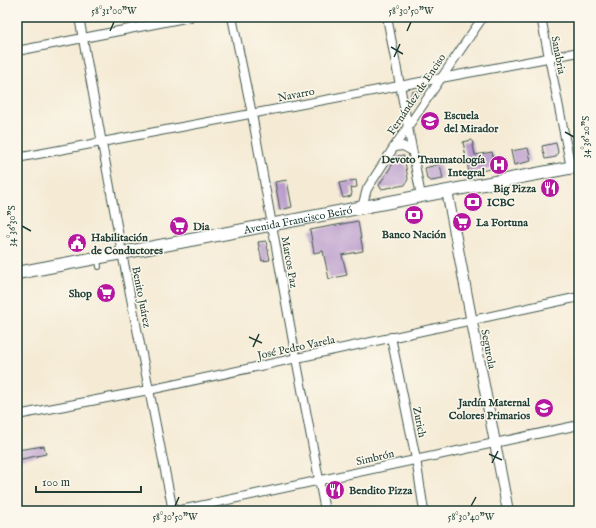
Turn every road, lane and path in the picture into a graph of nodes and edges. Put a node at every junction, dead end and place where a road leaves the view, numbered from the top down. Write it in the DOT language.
graph roads {
  1 [pos="79,17"];
  2 [pos="190,17"];
  3 [pos="232,17"];
  4 [pos="387,17"];
  5 [pos="482,17"];
  6 [pos="541,17"];
  7 [pos="83,38"];
  8 [pos="17,51"];
  9 [pos="579,52"];
  10 [pos="548,58"];
  11 [pos="441,77"];
  12 [pos="399,86"];
  13 [pos="252,114"];
  14 [pos="407,126"];
  15 [pos="101,141"];
  16 [pos="394,147"];
  17 [pos="412,151"];
  18 [pos="17,158"];
  19 [pos="575,167"];
  20 [pos="447,191"];
  21 [pos="421,196"];
  22 [pos="362,207"];
  23 [pos="272,224"];
  24 [pos="122,253"];
  25 [pos="17,272"];
  26 [pos="579,297"];
  27 [pos="471,320"];
  28 [pos="391,338"];
  29 [pos="296,358"];
  30 [pos="149,390"];
  31 [pos="17,415"];
  32 [pos="579,425"];
  33 [pos="495,443"];
  34 [pos="416,459"];
  35 [pos="320,481"];
  36 [pos="17,505"];
  37 [pos="18,511"];
  38 [pos="175,511"];
  39 [pos="325,511"];
  40 [pos="424,511"];
  41 [pos="508,511"];
  1 -- 7 [label="street, Benito Juárez"];
  2 -- 7 [label="street"];
  3 -- 13 [label="street, Marcos Paz"];
  4 -- 12 [label="street"];
  5 -- 11 [label="street, Fernández de Enciso"];
  6 -- 10 [label="street, Sanabria"];
  7 -- 8 [label="street"];
  7 -- 15 [label="street, Benito Juárez"];
  9 -- 10 [label="street, Navarro"];
  10 -- 11 [label="street, Navarro"];
  10 -- 19 [label="street, Sanabria"];
  11 -- 12 [label="street, Navarro"];
  11 -- 14 [label="street, Fernández de Enciso"];
  12 -- 13 [label="street, Navarro"];
  12 -- 14 [label="street"];
  13 -- 15 [label="street, Navarro"];
  13 -- 23 [label="street, Marcos Paz"];
  14 -- 16 [label="street, Fernández de Enciso"];
  14 -- 17 [label="street"];
  15 -- 18 [label="street, Navarro"];
  15 -- 24 [label="street, Benito Juárez"];
  16 -- 17 [label="street"];
  16 -- 22 [label="street, Fernández de Enciso"];
  17 -- 21 [label="street"];
  19 -- 20 [label="main road, Avenida Francisco Beiró"];
  20 -- 21 [label="main road, Avenida Francisco Beiró"];
  20 -- 27 [label="street, Segurola"];
  21 -- 22 [label="main road, Avenida Francisco Beiró"];
  22 -- 23 [label="main road, Avenida Francisco Beiró"];
  23 -- 24 [label="main road, Avenida Francisco Beiró"];
  23 -- 29 [label="street, Marcos Paz"];
  24 -- 25 [label="main road, Avenida Francisco Beiró"];
  24 -- 30 [label="street, Benito Juárez"];
  26 -- 27 [label="street, José Pedro Varela"];
  27 -- 28 [label="street, José Pedro Varela"];
  27 -- 33 [label="street, Segurola"];
  28 -- 29 [label="street, José Pedro Varela"];
  28 -- 34 [label="street, Zurich"];
  29 -- 30 [label="street, José Pedro Varela"];
  29 -- 35 [label="street, Marcos Paz"];
  30 -- 31 [label="street, José Pedro Varela"];
  30 -- 38 [label="street, Benito Juárez"];
  32 -- 33 [label="street, Simbrón"];
  33 -- 34 [label="street, Simbrón"];
  33 -- 41 [label="street, Segurola"];
  34 -- 35 [label="street, Simbrón"];
  34 -- 40 [label="street, Zurich"];
  35 -- 38 [label="street, Simbrón"];
  35 -- 39 [label="street, Marcos Paz"];
  36 -- 37 [label="street"];
}
